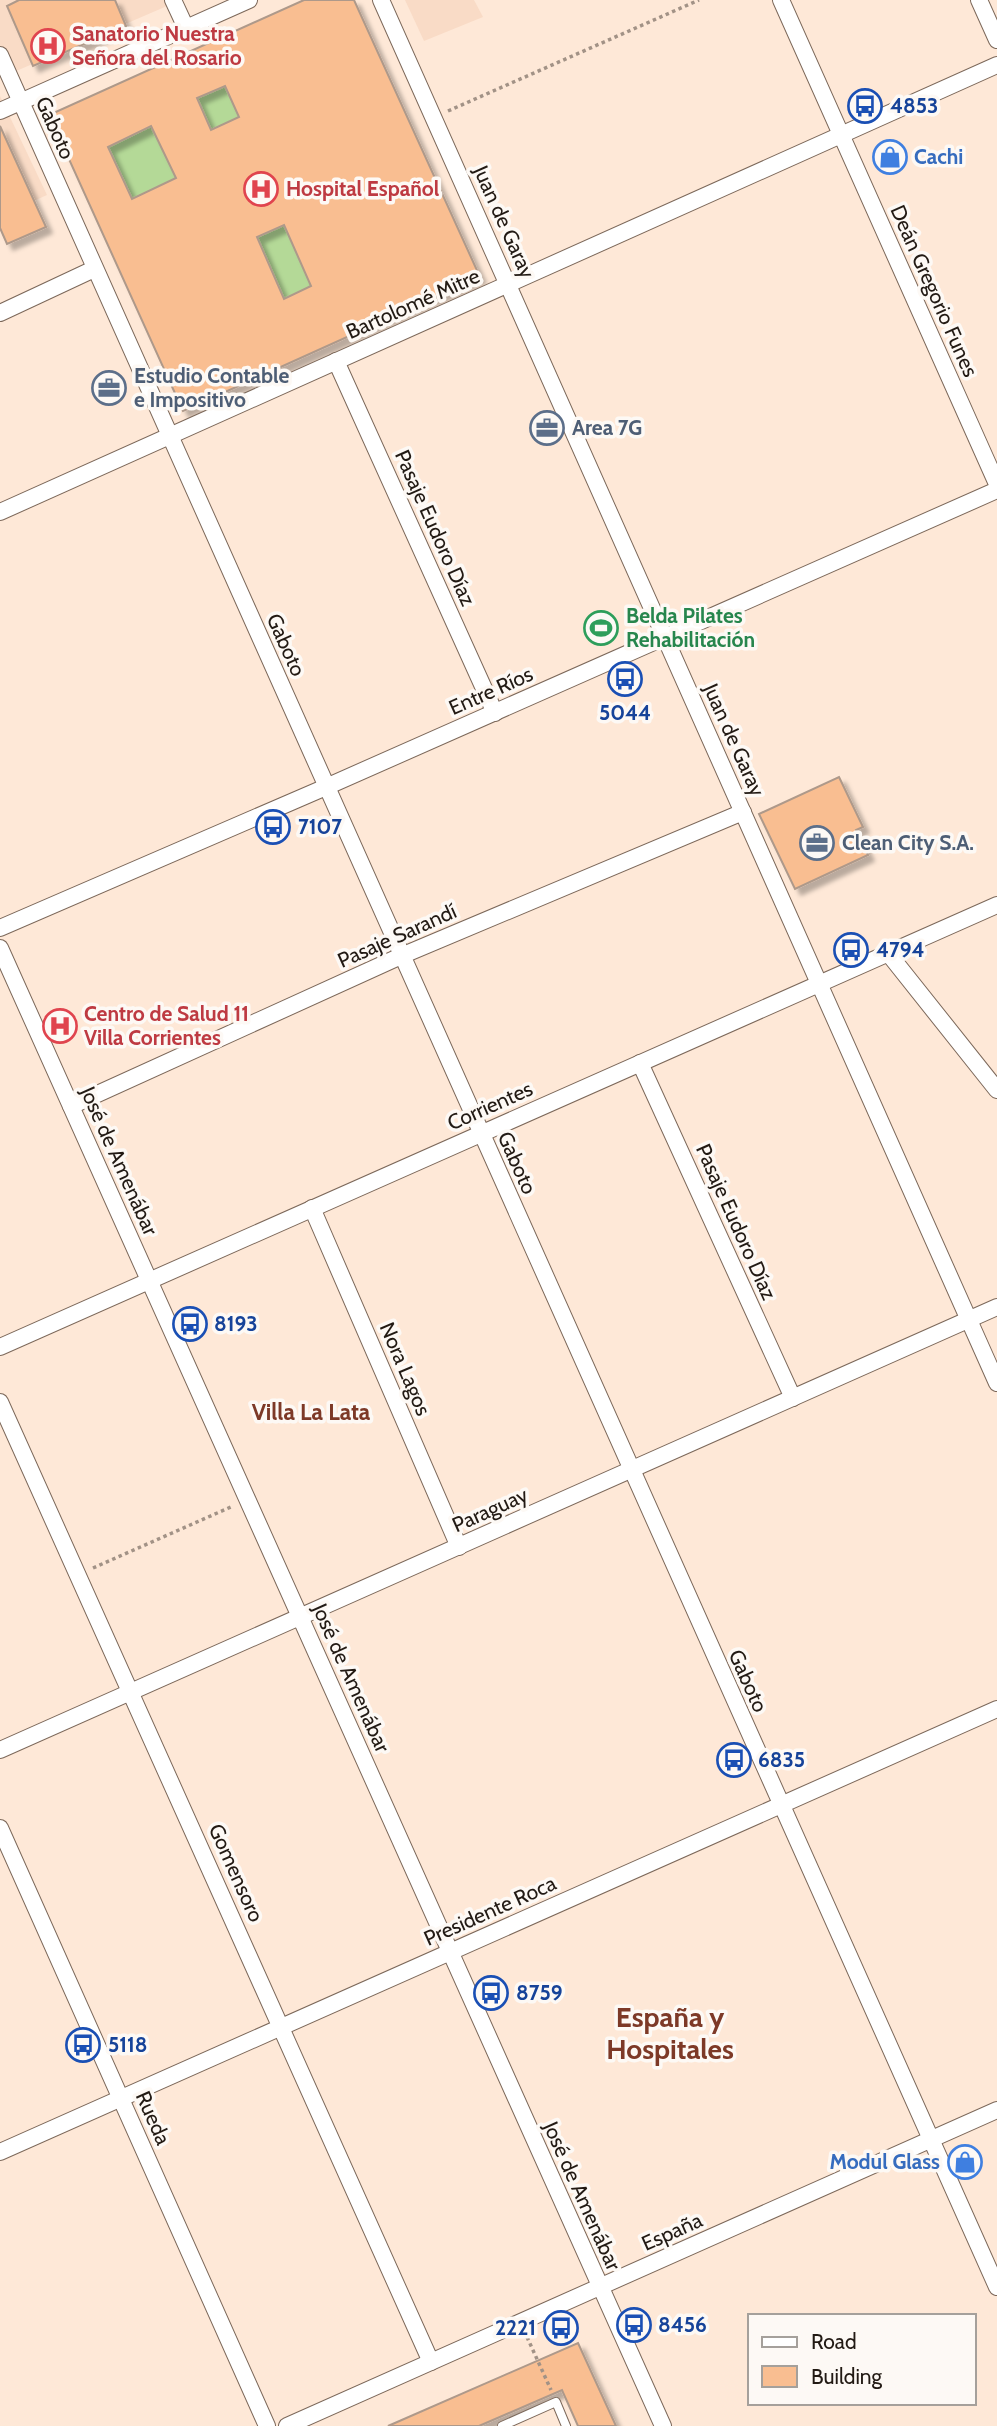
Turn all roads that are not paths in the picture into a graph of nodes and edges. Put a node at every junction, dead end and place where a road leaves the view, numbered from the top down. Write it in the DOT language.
graph roads {
  1 [pos="173,0"];
  2 [pos="249,0"];
  3 [pos="381,0"];
  4 [pos="781,0"];
  5 [pos="979,0"];
  6 [pos="186,28"];
  7 [pos="997,40"];
  8 [pos="0,55"];
  9 [pos="997,65"];
  10 [pos="21,102"];
  11 [pos="0,111"];
  12 [pos="841,135"];
  13 [pos="93,269"];
  14 [pos="508,284"];
  15 [pos="0,313"];
  16 [pos="336,361"];
  17 [pos="170,436"];
  18 [pos="997,484"];
  19 [pos="997,490"];
  20 [pos="0,512"];
  21 [pos="666,637"];
  22 [pos="495,713"];
  23 [pos="327,787"];
  24 [pos="743,811"];
  25 [pos="997,905"];
  26 [pos="0,928"];
  27 [pos="0,947"];
  28 [pos="888,953"];
  29 [pos="401,956"];
  30 [pos="820,983"];
  31 [pos="640,1063"];
  32 [pos="997,1090"];
  33 [pos="71,1106"];
  34 [pos="481,1133"];
  35 [pos="312,1208"];
  36 [pos="149,1280"];
  37 [pos="997,1307"];
  38 [pos="969,1320"];
  39 [pos="0,1347"];
  40 [pos="997,1382"];
  41 [pos="793,1398"];
  42 [pos="0,1402"];
  43 [pos="631,1470"];
  44 [pos="459,1547"];
  45 [pos="300,1617"];
  46 [pos="131,1692"];
  47 [pos="997,1709"];
  48 [pos="0,1751"];
  49 [pos="781,1805"];
  50 [pos="0,1828"];
  51 [pos="450,1952"];
  52 [pos="283,2028"];
  53 [pos="121,2098"];
  54 [pos="997,2110"];
  55 [pos="931,2140"];
  56 [pos="0,2152"];
  57 [pos="600,2287"];
  58 [pos="997,2287"];
  59 [pos="431,2362"];
  60 [pos="267,2426"];
  61 [pos="287,2426"];
  62 [pos="502,2426"];
  63 [pos="566,2426"];
  64 [pos="663,2426"];
  1 -- 6 [label="street"];
  2 -- 6 [label="street"];
  3 -- 14 [label="street, Juan de Garay"];
  4 -- 12 [label="street, Deán Gregorio Funes"];
  5 -- 7 [label="street"];
  6 -- 10 [label="street"];
  8 -- 10 [label="street, Gaboto"];
  9 -- 12 [label="street, Bartolomé Mitre"];
  10 -- 11 [label="street"];
  10 -- 13 [label="street, Gaboto"];
  12 -- 14 [label="street, Bartolomé Mitre"];
  12 -- 18 [label="street, Deán Gregorio Funes"];
  13 -- 15 [label="street"];
  13 -- 17 [label="street, Gaboto"];
  14 -- 16 [label="street, Bartolomé Mitre"];
  14 -- 21 [label="street, Juan de Garay"];
  16 -- 17 [label="street, Bartolomé Mitre"];
  16 -- 22 [label="street, Pasaje Eudoro Díaz"];
  17 -- 20 [label="street, Bartolomé Mitre"];
  17 -- 23 [label="street, Gaboto"];
  19 -- 21 [label="street, Entre Ríos"];
  21 -- 22 [label="street, Entre Ríos"];
  21 -- 24 [label="street, Juan de Garay"];
  22 -- 23 [label="street, Entre Ríos"];
  23 -- 26 [label="street, Entre Ríos"];
  23 -- 29 [label="street, Gaboto"];
  24 -- 29 [label="street, Pasaje Sarandí"];
  24 -- 30 [label="street, Juan de Garay"];
  25 -- 28 [label="street, Corrientes"];
  27 -- 33 [label="street, José de Amenábar"];
  28 -- 30 [label="street, Corrientes"];
  28 -- 32 [label="street"];
  29 -- 33 [label="street, Pasaje Sarandí"];
  29 -- 34 [label="street, Gaboto"];
  30 -- 31 [label="street, Corrientes"];
  30 -- 38 [label="street, Juan de Garay"];
  31 -- 34 [label="street, Corrientes"];
  31 -- 41 [label="street, Pasaje Eudoro Díaz"];
  33 -- 36 [label="street, José de Amenábar"];
  34 -- 35 [label="street, Corrientes"];
  34 -- 43 [label="street, Gaboto"];
  35 -- 36 [label="street, Corrientes"];
  35 -- 44 [label="street, Nora Lagos"];
  36 -- 39 [label="street, Corrientes"];
  36 -- 45 [label="street, José de Amenábar"];
  37 -- 38 [label="street, Paraguay"];
  38 -- 40 [label="street, Juan de Garay"];
  38 -- 41 [label="street, Paraguay"];
  41 -- 43 [label="street, Paraguay"];
  42 -- 46 [label="street, Gomensoro"];
  43 -- 44 [label="street, Paraguay"];
  43 -- 49 [label="street, Gaboto"];
  44 -- 45 [label="street, Paraguay"];
  45 -- 46 [label="street, Paraguay"];
  45 -- 51 [label="street, José de Amenábar"];
  46 -- 48 [label="street, Paraguay"];
  46 -- 52 [label="street, Gomensoro"];
  47 -- 49 [label="street, Presidente Roca"];
  49 -- 51 [label="street, Presidente Roca"];
  49 -- 55 [label="street, Gaboto"];
  50 -- 53 [label="street, Rueda"];
  51 -- 52 [label="street, Presidente Roca"];
  51 -- 57 [label="street, José de Amenábar"];
  52 -- 53 [label="street, Presidente Roca"];
  52 -- 59 [label="street, Gomensoro"];
  53 -- 56 [label="street, Presidente Roca"];
  53 -- 60 [label="street, Rueda"];
  54 -- 55 [label="street, España"];
  55 -- 57 [label="street, España"];
  55 -- 58 [label="street, Gaboto"];
  57 -- 59 [label="street, España"];
  57 -- 64 [label="street, José de Amenábar"];
  59 -- 61 [label="street, España"];
  62 -- 63 [label="lane"];
}
